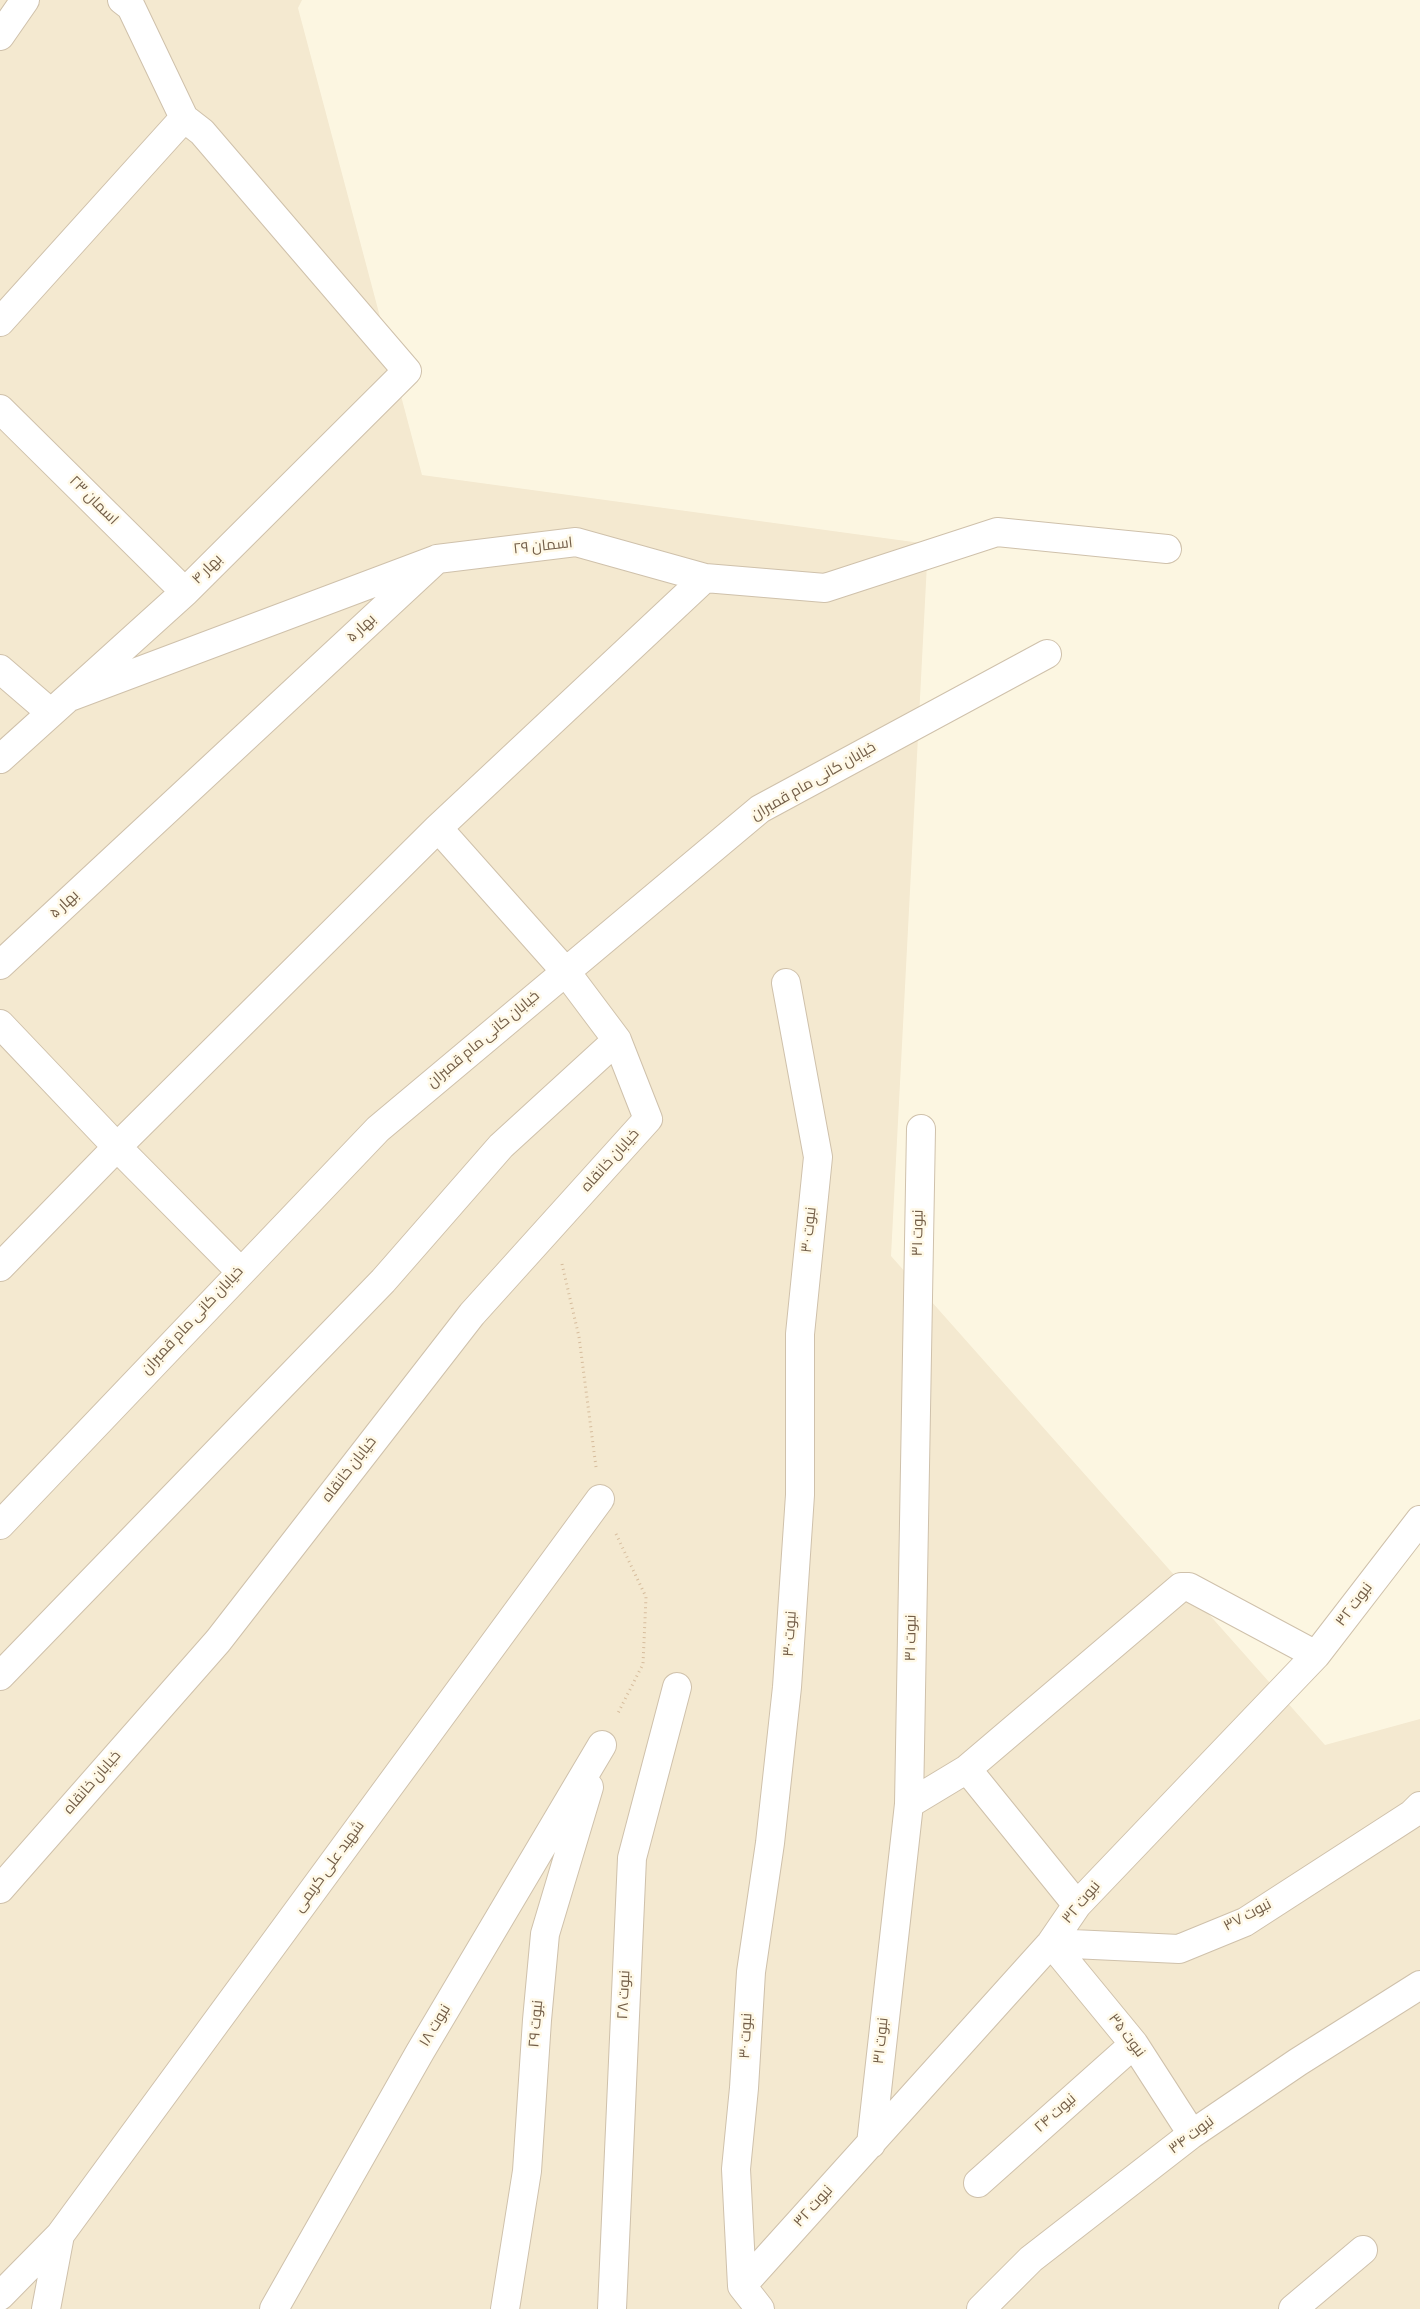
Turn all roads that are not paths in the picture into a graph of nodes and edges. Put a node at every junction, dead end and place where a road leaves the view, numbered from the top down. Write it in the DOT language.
graph roads {
  1 [pos="25,0"];
  2 [pos="126,3"];
  3 [pos="0,36"];
  4 [pos="184,118"];
  5 [pos="0,322"];
  6 [pos="0,409"];
  7 [pos="1167,549"];
  8 [pos="436,559"];
  9 [pos="705,578"];
  10 [pos="185,592"];
  11 [pos="1047,654"];
  12 [pos="0,669"];
  13 [pos="60,705"];
  14 [pos="0,759"];
  15 [pos="438,828"];
  16 [pos="0,965"];
  17 [pos="566,972"];
  18 [pos="786,983"];
  19 [pos="0,1024"];
  20 [pos="617,1040"];
  21 [pos="921,1129"];
  22 [pos="117,1147"];
  23 [pos="0,1267"];
  24 [pos="240,1271"];
  25 [pos="600,1500"];
  26 [pos="1420,1520"];
  27 [pos="0,1525"];
  28 [pos="1316,1655"];
  29 [pos="0,1676"];
  30 [pos="677,1688"];
  31 [pos="602,1745"];
  32 [pos="967,1769"];
  33 [pos="909,1804"];
  34 [pos="1420,1806"];
  35 [pos="0,1889"];
  36 [pos="1076,1905"];
  37 [pos="1051,1943"];
  38 [pos="1420,1985"];
  39 [pos="1134,2044"];
  40 [pos="1192,2134"];
  41 [pos="871,2144"];
  42 [pos="978,2183"];
  43 [pos="60,2235"];
  44 [pos="1363,2250"];
  45 [pos="742,2286"];
  46 [pos="0,2296"];
  47 [pos="46,2309"];
  48 [pos="274,2309"];
  49 [pos="505,2309"];
  50 [pos="612,2309"];
  51 [pos="760,2309"];
  52 [pos="981,2309"];
  53 [pos="1293,2309"];
  1 -- 3 [label="street"];
  2 -- 4 [label="street"];
  4 -- 5 [label="street"];
  4 -- 10 [label="street, بهار ۴"];
  6 -- 10 [label="street, اسمان ۲۳"];
  7 -- 9 [label="street, اسمان ۲۹"];
  8 -- 9 [label="street, اسمان ۲۹"];
  8 -- 13 [label="street"];
  8 -- 16 [label="street, بهار ۵"];
  9 -- 15 [label="street"];
  10 -- 13 [label="street, بهار ۴"];
  11 -- 17 [label="street, خیابان کانی مام قمبران"];
  12 -- 13 [label="street"];
  13 -- 14 [label="street, بهار ۴"];
  15 -- 17 [label="street"];
  15 -- 22 [label="street"];
  17 -- 20 [label="street"];
  17 -- 24 [label="street, خیابان کانی مام قمبران"];
  18 -- 45 [label="street, نبوت ۳۰"];
  19 -- 22 [label="street"];
  20 -- 29 [label="street"];
  20 -- 35 [label="street, خیابان خانقاه"];
  21 -- 33 [label="street, نبوت ۳۱"];
  22 -- 23 [label="street"];
  22 -- 24 [label="street"];
  24 -- 27 [label="street, خیابان کانی مام قمبران"];
  25 -- 43 [label="street, شهید علی کریمی"];
  26 -- 28 [label="street, نبوت ۳۲"];
  28 -- 32 [label="street"];
  28 -- 36 [label="street, نبوت ۳۲"];
  30 -- 50 [label="street, نبوت ۲۸"];
  31 -- 48 [label="street, نبوت ۱۸"];
  31 -- 49 [label="street, نبوت ۲۹"];
  32 -- 33 [label="street"];
  32 -- 36 [label="street"];
  33 -- 41 [label="street, نبوت ۳۱"];
  34 -- 37 [label="street, نبوت ۳۷"];
  36 -- 37 [label="street, نبوت ۳۲"];
  37 -- 39 [label="street, نبوت ۳۵"];
  37 -- 41 [label="street, نبوت ۳۲"];
  38 -- 40 [label="street, نبوت ۳۴"];
  39 -- 40 [label="street, نبوت ۳۵"];
  39 -- 42 [label="street, نیوت ۲۴"];
  40 -- 52 [label="street, نبوت ۳۴"];
  41 -- 45 [label="street, نبوت ۳۲"];
  43 -- 46 [label="street, شهید علی کریمی"];
  43 -- 47 [label="street"];
  44 -- 53 [label="street"];
  45 -- 51 [label="street"];
}
